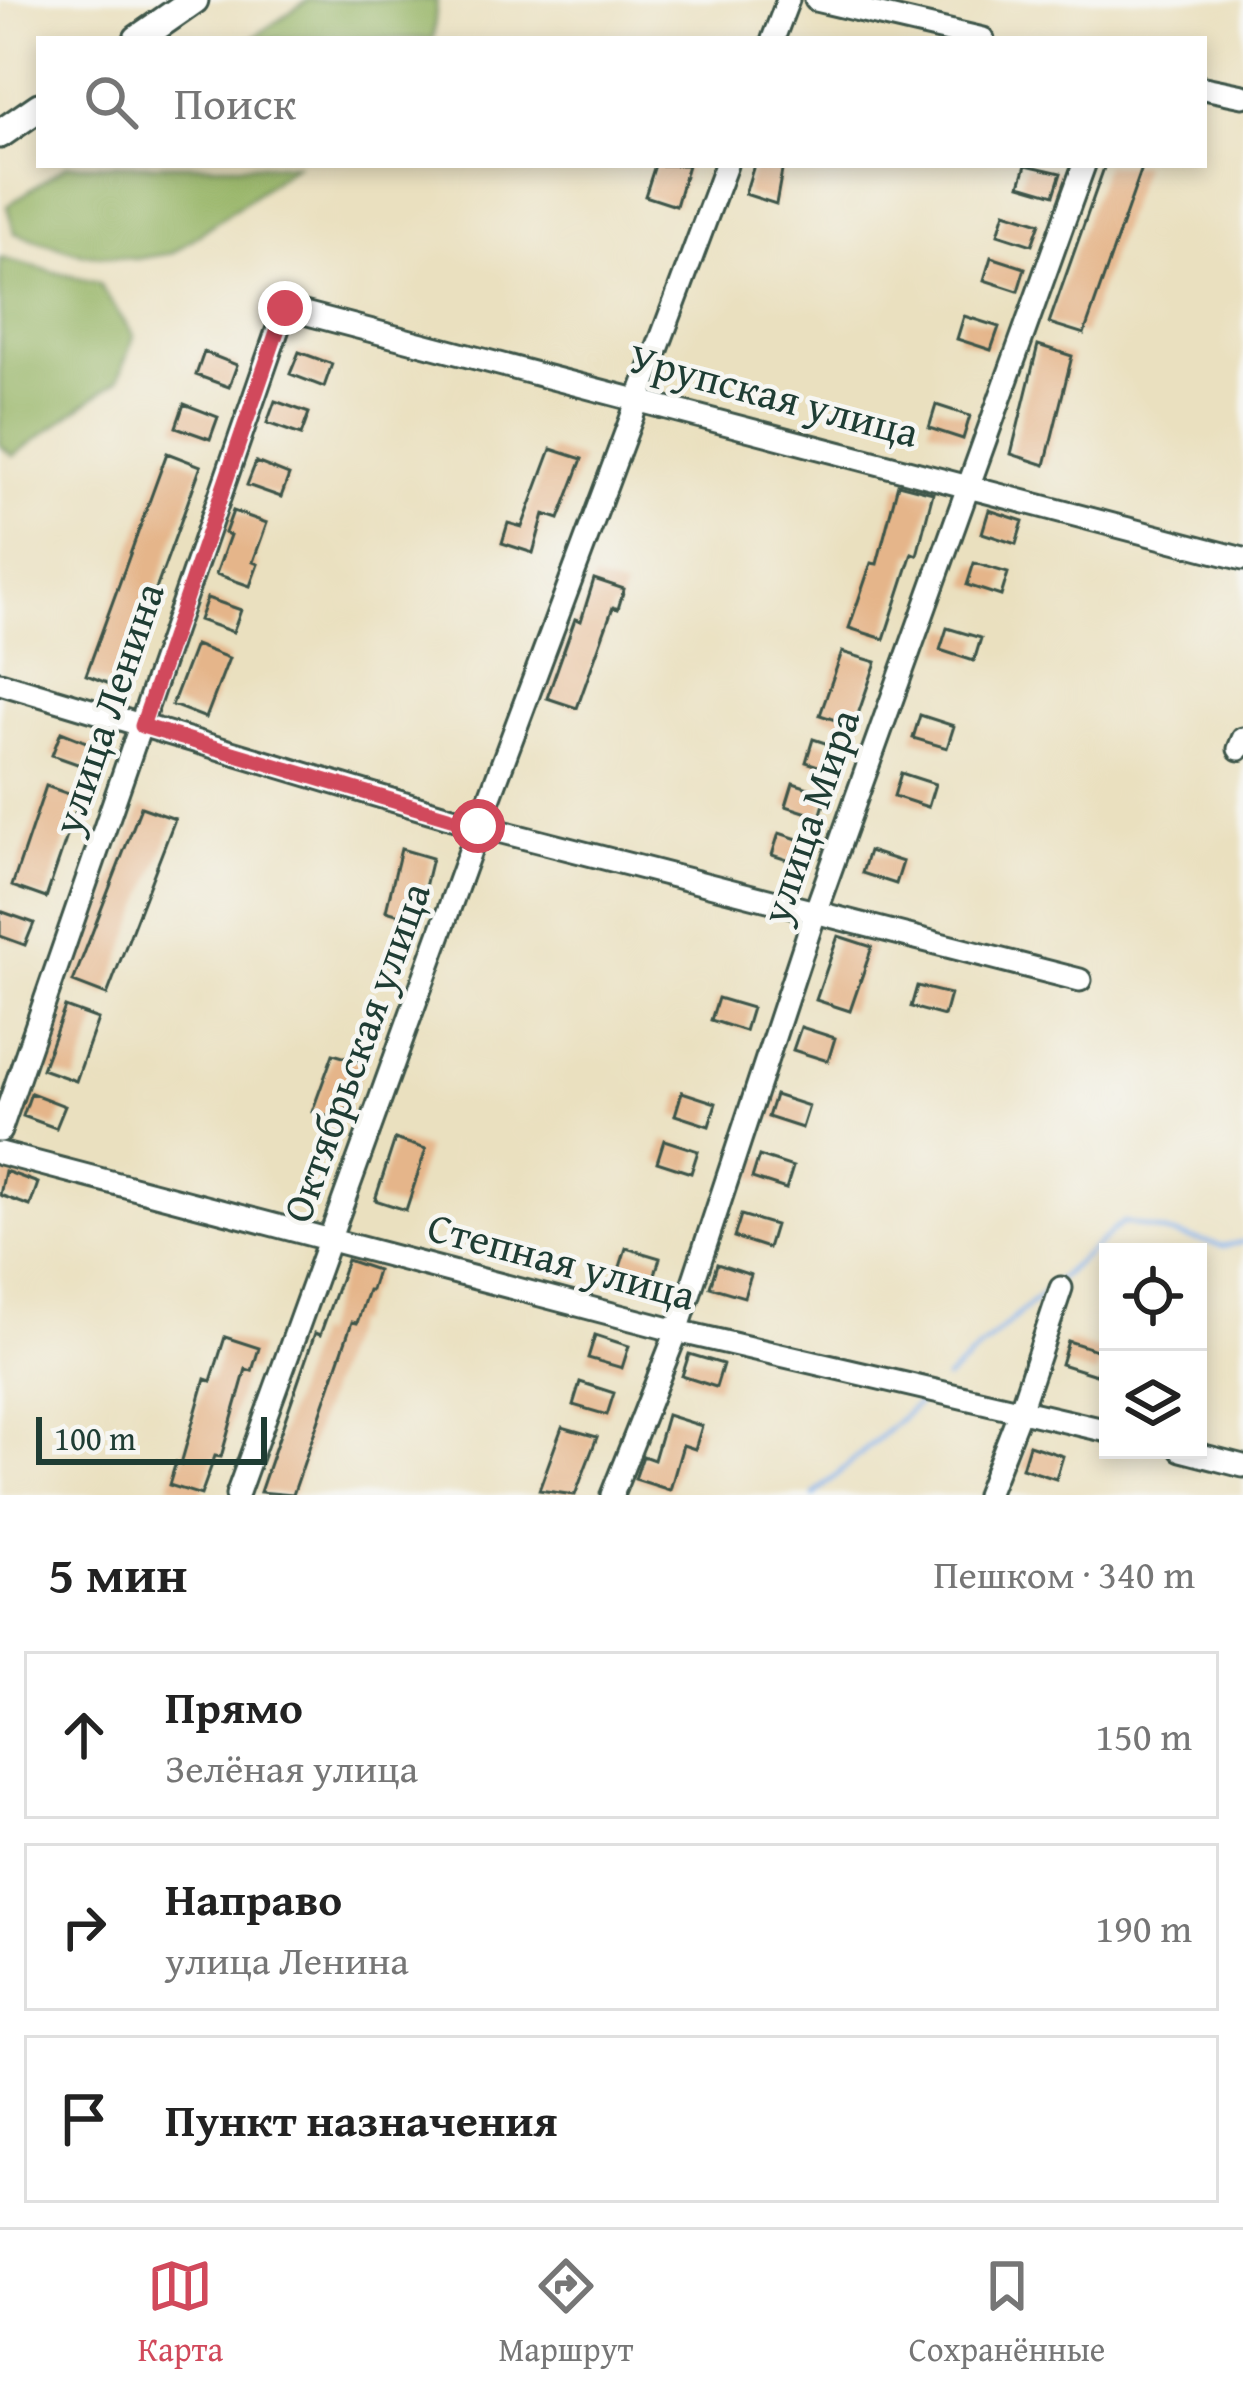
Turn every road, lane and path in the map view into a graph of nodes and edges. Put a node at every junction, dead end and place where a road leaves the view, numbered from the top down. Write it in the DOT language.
graph roads {
  1 [pos="194,0"];
  2 [pos="788,0"];
  3 [pos="816,0"];
  4 [pos="141,36"];
  5 [pos="774,36"];
  6 [pos="970,36"];
  7 [pos="1207,89"];
  8 [pos="1243,96"];
  9 [pos="36,109"];
  10 [pos="0,134"];
  11 [pos="725,168"];
  12 [pos="1083,168"];
  13 [pos="285,308"];
  14 [pos="639,398"];
  15 [pos="967,484"];
  16 [pos="1243,560"];
  17 [pos="0,683"];
  18 [pos="142,726"];
  19 [pos="478,826"];
  20 [pos="816,910"];
  21 [pos="1080,980"];
  22 [pos="0,1131"];
  23 [pos="0,1153"];
  24 [pos="329,1239"];
  25 [pos="1061,1288"];
  26 [pos="677,1331"];
  27 [pos="1022,1408"];
  28 [pos="1099,1429"];
  29 [pos="1207,1457"];
  30 [pos="1243,1466"];
  31 [pos="237,1495"];
  32 [pos="612,1495"];
  33 [pos="987,1495"];
  1 -- 4 [label="main road"];
  2 -- 5 [label="street"];
  3 -- 6 [label="street"];
  7 -- 8 [label="street"];
  9 -- 10 [label="main road"];
  11 -- 14 [label="street, Октябрьская улица"];
  12 -- 15 [label="street, улица Мира"];
  13 -- 14 [label="street, Урупская улица"];
  13 -- 18 [label="street, улица Ленина"];
  14 -- 15 [label="street, Урупская улица"];
  14 -- 19 [label="street, Октябрьская улица"];
  15 -- 16 [label="street, Урупская улица"];
  15 -- 20 [label="street, улица Мира"];
  17 -- 18 [label="street"];
  18 -- 19 [label="street"];
  18 -- 22 [label="street, улица Ленина"];
  19 -- 20 [label="street"];
  19 -- 24 [label="street, Октябрьская улица"];
  20 -- 21 [label="street"];
  20 -- 26 [label="street, улица Мира"];
  23 -- 24 [label="street, Степная улица"];
  24 -- 26 [label="street, Степная улица"];
  24 -- 31 [label="street, Октябрьская улица"];
  25 -- 27 [label="street"];
  26 -- 27 [label="street, Степная улица"];
  26 -- 32 [label="street, улица Мира"];
  27 -- 28 [label="street, Степная улица"];
  27 -- 33 [label="street"];
  29 -- 30 [label="street"];
}
